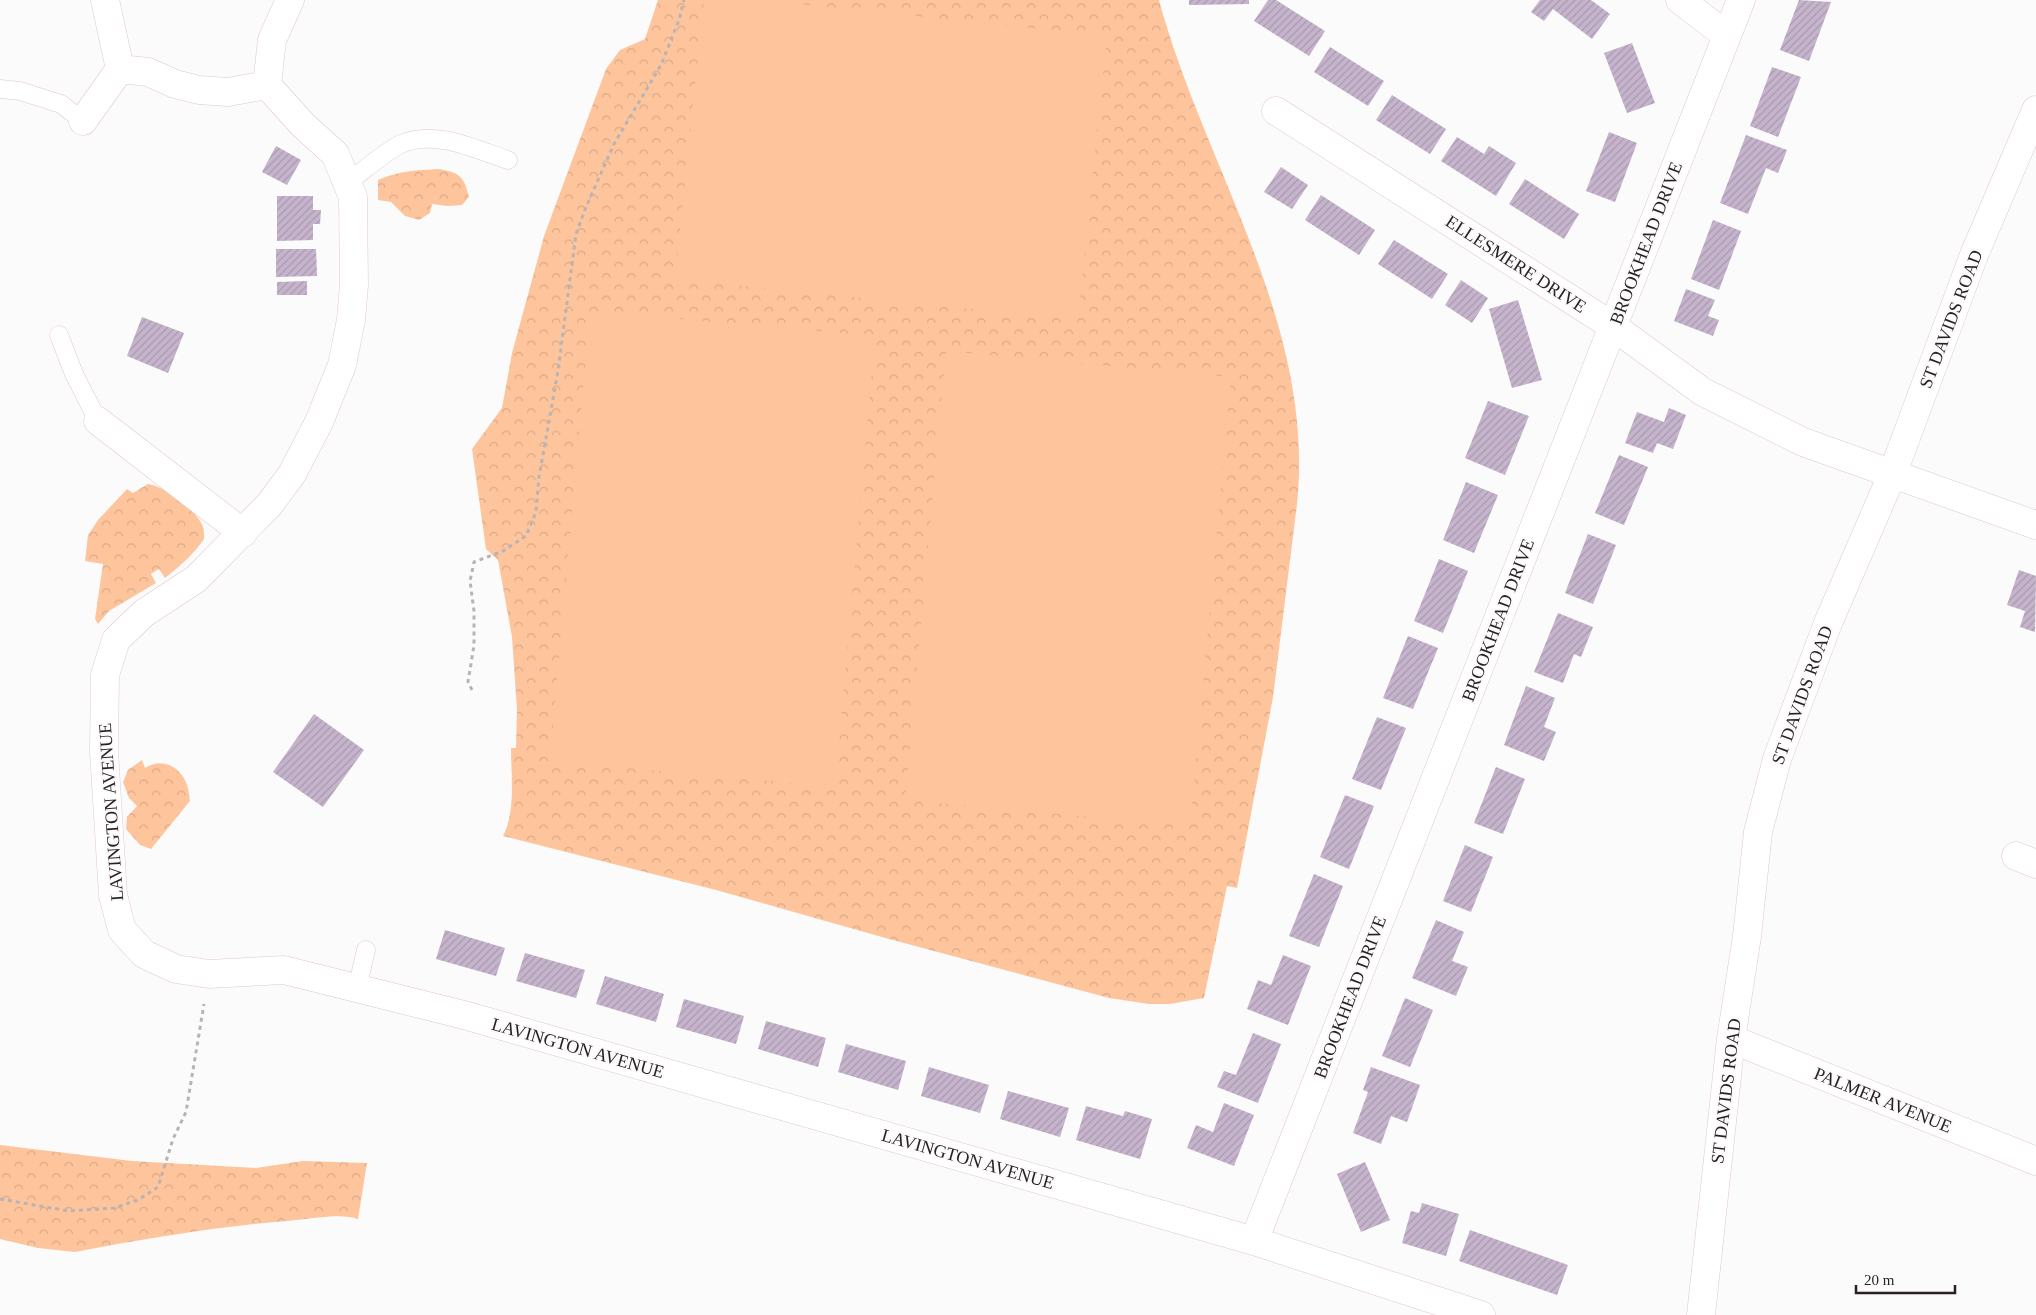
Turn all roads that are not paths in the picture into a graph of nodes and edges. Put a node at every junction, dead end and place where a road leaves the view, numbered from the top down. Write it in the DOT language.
graph roads {
  1 [pos="105,0"];
  2 [pos="290,0"];
  3 [pos="1680,0"];
  4 [pos="1741,0"];
  5 [pos="1726,35"];
  6 [pos="120,68"];
  7 [pos="267,84"];
  8 [pos="0,89"];
  9 [pos="2036,110"];
  10 [pos="1276,112"];
  11 [pos="83,120"];
  12 [pos="508,160"];
  13 [pos="348,182"];
  14 [pos="1614,327"];
  15 [pos="59,335"];
  16 [pos="98,421"];
  17 [pos="1892,475"];
  18 [pos="2036,525"];
  19 [pos="243,533"];
  20 [pos="366,950"];
  21 [pos="357,989"];
  22 [pos="1730,1039"];
  23 [pos="2036,1161"];
  24 [pos="1254,1240"];
  25 [pos="1481,1315"];
  26 [pos="1701,1315"];
  1 -- 6 [label="street"];
  2 -- 7 [label="street"];
  3 -- 5 [label="street"];
  4 -- 5 [label="street, BROOKHEAD DRIVE"];
  5 -- 14 [label="street, BROOKHEAD DRIVE"];
  6 -- 7 [label="street"];
  6 -- 11 [label="street"];
  7 -- 13 [label="street, LAVINGTON AVENUE"];
  8 -- 11 [label="lane"];
  9 -- 17 [label="street, ST DAVIDS ROAD"];
  10 -- 14 [label="street, ELLESMERE DRIVE"];
  12 -- 13 [label="lane"];
  13 -- 19 [label="street, LAVINGTON AVENUE"];
  14 -- 17 [label="street, ELLESMERE DRIVE"];
  14 -- 24 [label="street, BROOKHEAD DRIVE"];
  15 -- 16 [label="lane"];
  16 -- 19 [label="street"];
  17 -- 18 [label="street, ELLESMERE DRIVE"];
  17 -- 22 [label="street, ST DAVIDS ROAD"];
  19 -- 21 [label="street, LAVINGTON AVENUE"];
  20 -- 21 [label="lane"];
  21 -- 24 [label="street, LAVINGTON AVENUE"];
  22 -- 23 [label="street, PALMER AVENUE"];
  22 -- 26 [label="street, ST DAVIDS ROAD"];
  24 -- 25 [label="street, LAVINGTON AVENUE"];
}
